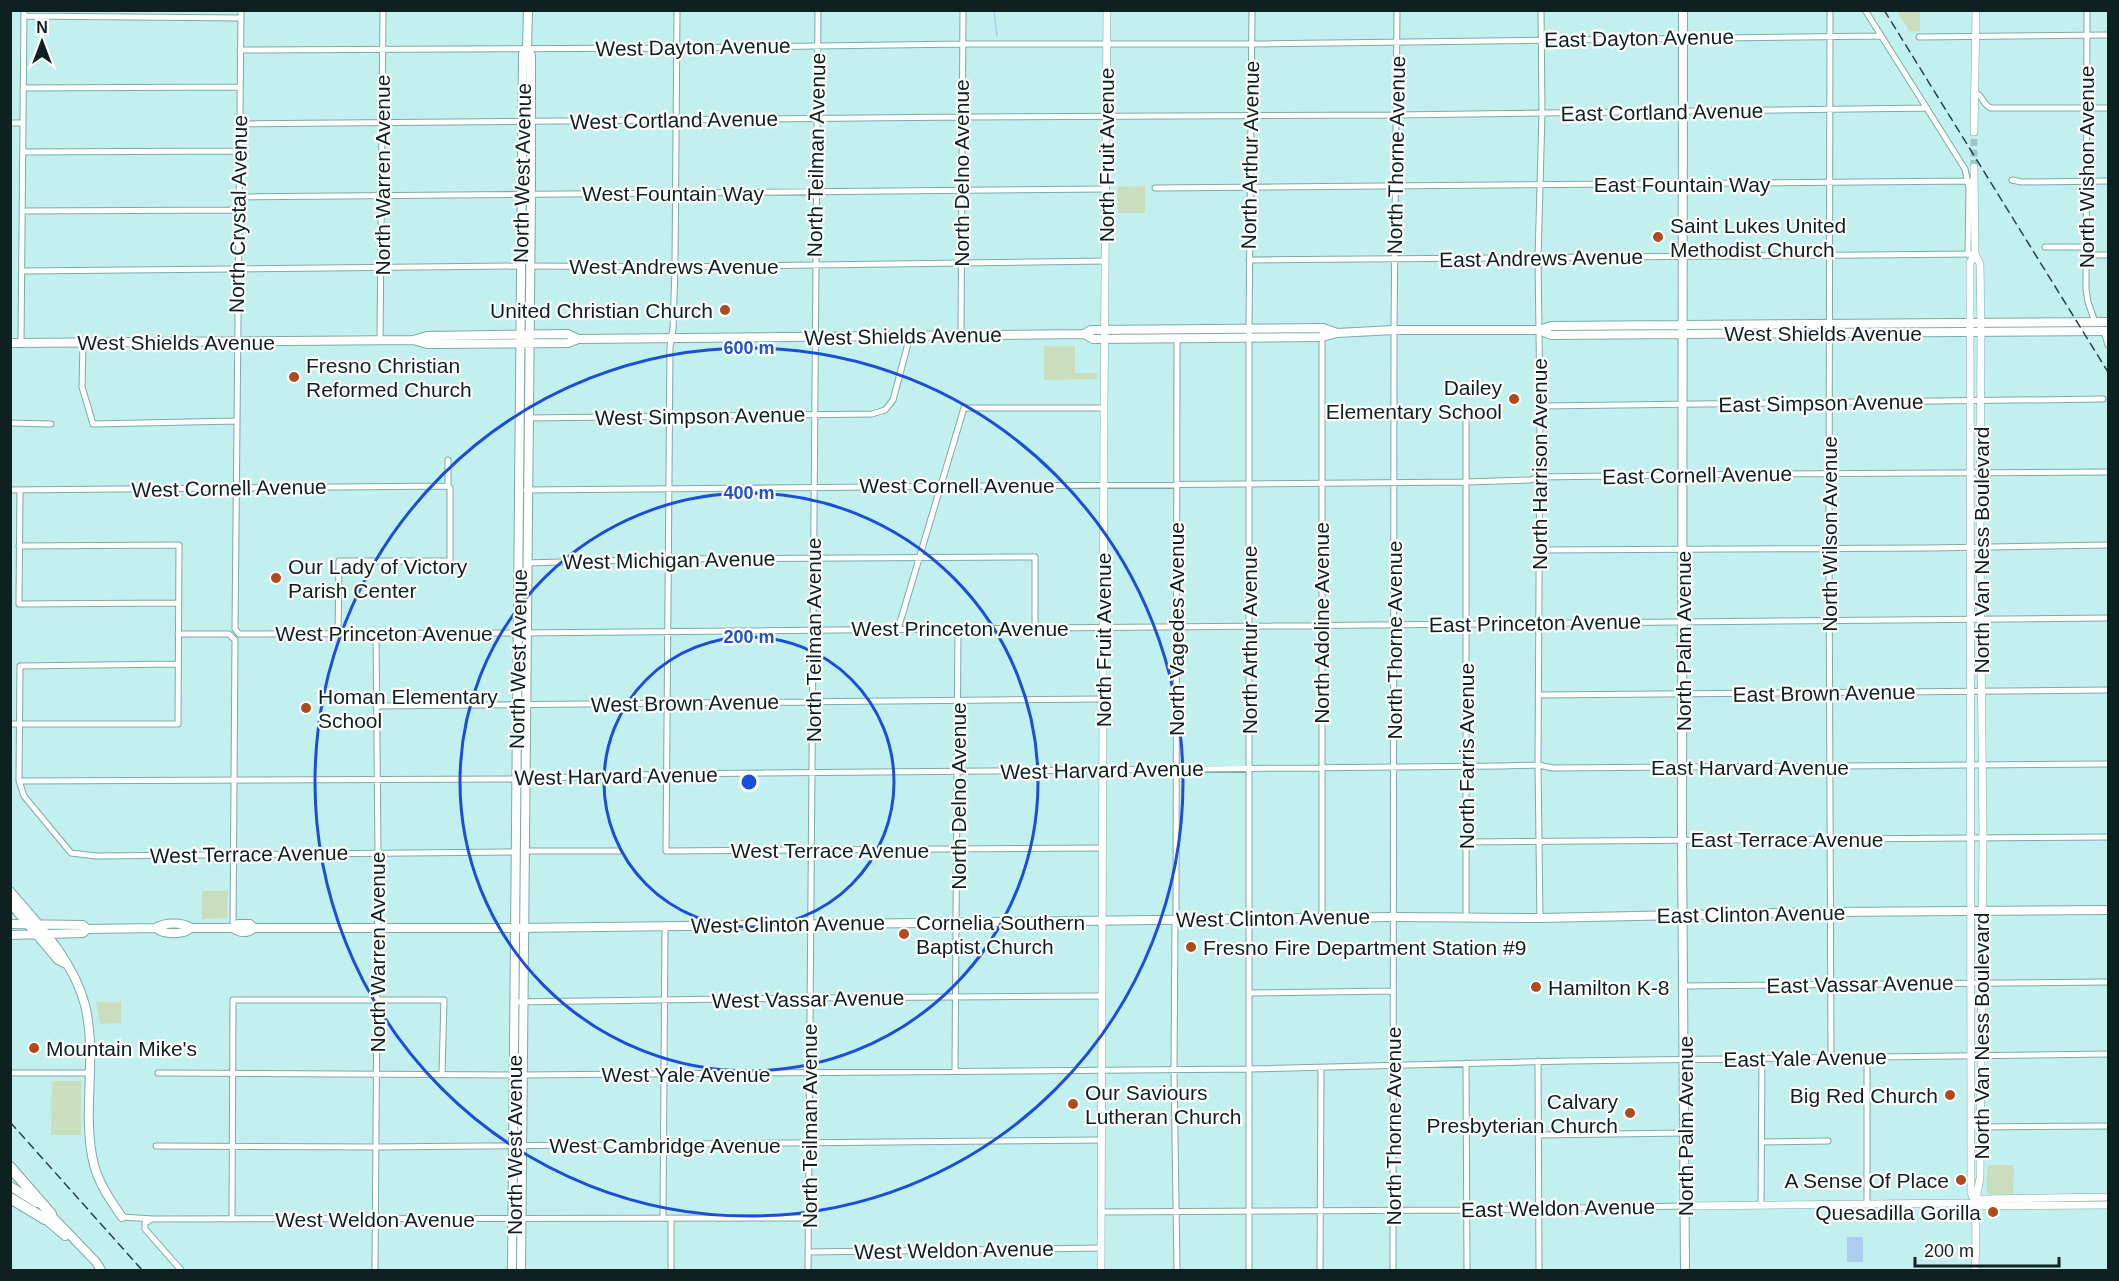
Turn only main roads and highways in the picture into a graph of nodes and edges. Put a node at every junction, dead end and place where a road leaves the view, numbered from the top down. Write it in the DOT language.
graph roads {
  1 [pos="528,10"];
  2 [pos="1683,10"];
  3 [pos="526,266"];
  4 [pos="2109,322"];
  5 [pos="1981,327"];
  6 [pos="1214,328"];
  7 [pos="1682,329"];
  8 [pos="2106,331"];
  9 [pos="1249,333"];
  10 [pos="1105,334"];
  11 [pos="1178,338"];
  12 [pos="520,339"];
  13 [pos="530,339"];
  14 [pos="10,343"];
  15 [pos="524,490"];
  16 [pos="10,891"];
  17 [pos="10,903"];
  18 [pos="2109,910"];
  19 [pos="1683,916"];
  20 [pos="1393,917"];
  21 [pos="10,924"];
  22 [pos="33,924"];
  23 [pos="521,928"];
  24 [pos="87,929"];
  25 [pos="42,934"];
  26 [pos="10,935"];
  27 [pos="10,1167"];
  28 [pos="10,1186"];
  29 [pos="10,1198"];
  30 [pos="48,1217"];
  31 [pos="122,1217"];
  32 [pos="517,1219"];
  33 [pos="100,1270"];
  34 [pos="512,1270"];
  35 [pos="521,1270"];
  36 [pos="1686,1270"];
  1 -- 3 [label="main road, North West Avenue"];
  2 -- 7 [label="main road, North Palm Avenue"];
  3 -- 12 [label="main road, North West Avenue"];
  3 -- 13 [label="main road, North West Avenue"];
  4 -- 5 [label="main road, West Shields Avenue"];
  5 -- 7 [label="main road, West Shields Avenue"];
  5 -- 8 [label="main road, West Shields Avenue"];
  6 -- 9 [label="main road, West Shields Avenue"];
  6 -- 10 [label="main road, West Shields Avenue"];
  6 -- 11 [label="main road"];
  7 -- 9 [label="main road, West Shields Avenue"];
  7 -- 19 [label="main road, North Palm Avenue"];
  9 -- 11 [label="main road, West Shields Avenue"];
  10 -- 11 [label="main road, West Shields Avenue"];
  10 -- 13 [label="main road, West Shields Avenue"];
  12 -- 13 [label="main road, West Shields Avenue"];
  12 -- 14 [label="main road, West Shields Avenue"];
  12 -- 15 [label="main road, North West Avenue"];
  13 -- 15 [label="main road, North West Avenue"];
  15 -- 23 [label="main road, North West Avenue"];
  16 -- 22 [label="main road"];
  17 -- 22 [label="main road"];
  18 -- 19 [label="main road, East Clinton Avenue"];
  19 -- 20 [label="main road, East Clinton Avenue"];
  19 -- 36 [label="main road, North Palm Avenue"];
  20 -- 23 [label="main road, West Clinton Avenue"];
  21 -- 22 [label="main road, West Clinton Avenue"];
  22 -- 24 [label="main road, West Clinton Avenue"];
  22 -- 25 [label="main road"];
  23 -- 24 [label="main road, West Clinton Avenue"];
  23 -- 32 [label="main road, North West Avenue"];
  24 -- 25 [label="main road, West Clinton Avenue"];
  25 -- 26 [label="main road, West Clinton Avenue"];
  25 -- 31 [label="main road"];
  27 -- 30 [label="highway"];
  28 -- 30 [label="main road"];
  29 -- 30 [label="highway"];
  30 -- 33 [label="main road"];
  32 -- 34 [label="main road, North West Avenue"];
  32 -- 35 [label="main road, North West Avenue"];
}
